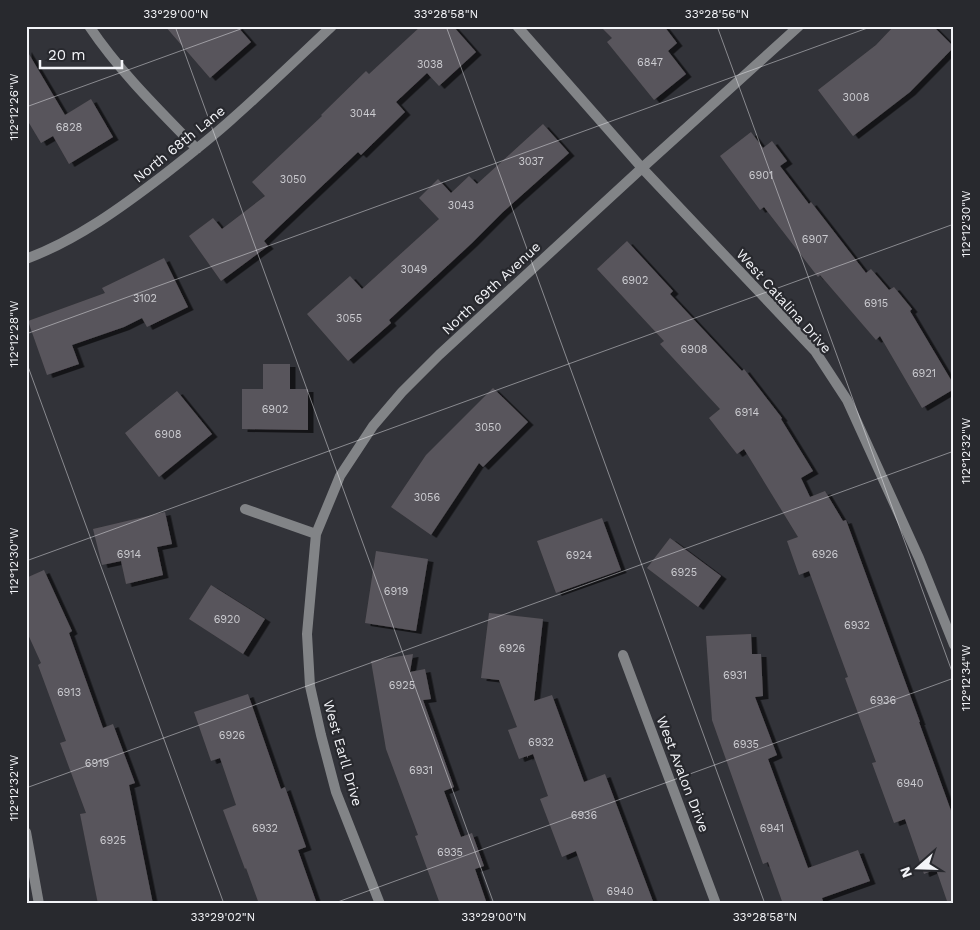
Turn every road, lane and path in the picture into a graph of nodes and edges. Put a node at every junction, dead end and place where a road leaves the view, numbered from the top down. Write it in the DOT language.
graph roads {
  1 [pos="89,26"];
  2 [pos="332,26"];
  3 [pos="517,26"];
  4 [pos="799,26"];
  5 [pos="196,149"];
  6 [pos="642,168"];
  7 [pos="26,259"];
  8 [pos="245,509"];
  9 [pos="316,534"];
  10 [pos="307,634"];
  11 [pos="954,645"];
  12 [pos="623,655"];
  13 [pos="26,832"];
  14 [pos="39,904"];
  15 [pos="380,904"];
  16 [pos="716,904"];
  1 -- 5 [label="street"];
  2 -- 5 [label="street, North 68th Lane"];
  3 -- 6 [label="street, West Catalina Drive"];
  4 -- 6 [label="street, North 69th Avenue"];
  5 -- 7 [label="street, North 68th Lane"];
  6 -- 9 [label="street, North 69th Avenue"];
  6 -- 11 [label="street, West Catalina Drive"];
  8 -- 9 [label="street"];
  9 -- 10 [label="street, North 69th Avenue"];
  10 -- 15 [label="street, West Earll Drive"];
  12 -- 16 [label="street, West Avalon Drive"];
  13 -- 14 [label="street"];
}
